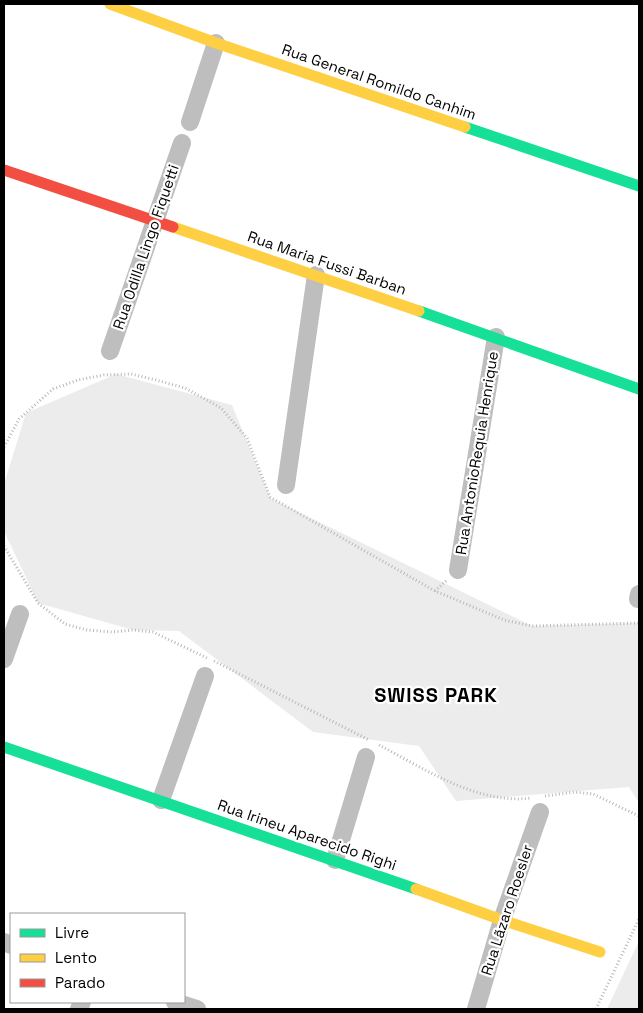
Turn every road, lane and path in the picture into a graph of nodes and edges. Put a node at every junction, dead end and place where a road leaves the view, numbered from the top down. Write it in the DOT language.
graph roads {
  1 [pos="110,4"];
  2 [pos="216,43"];
  3 [pos="190,122"];
  4 [pos="182,143"];
  5 [pos="4,170"];
  6 [pos="639,186"];
  7 [pos="155,220"];
  8 [pos="316,275"];
  9 [pos="496,337"];
  10 [pos="110,351"];
  11 [pos="639,389"];
  12 [pos="4,447"];
  13 [pos="286,485"];
  14 [pos="4,546"];
  15 [pos="458,570"];
  16 [pos="20,614"];
  17 [pos="639,623"];
  18 [pos="4,659"];
  19 [pos="205,676"];
  20 [pos="4,747"];
  21 [pos="366,757"];
  22 [pos="161,800"];
  23 [pos="540,812"];
  24 [pos="639,816"];
  25 [pos="335,860"];
  26 [pos="502,920"];
  27 [pos="600,952"];
  28 [pos="178,1003"];
  29 [pos="197,1009"];
  30 [pos="476,1009"];
  1 -- 2 [label="street, Rua General Romildo Canhim"];
  2 -- 3 [label="street"];
  2 -- 6 [label="street, Rua General Romildo Canhim"];
  4 -- 7 [label="street, Rua Odilla Lingo Fiquetti"];
  5 -- 7 [label="street, Rua Maria Fussi Barban"];
  7 -- 8 [label="street, Rua Maria Fussi Barban"];
  7 -- 10 [label="street, Rua Odilla Lingo Fiquetti"];
  8 -- 9 [label="street, Rua Maria Fussi Barban"];
  8 -- 13 [label="street"];
  9 -- 11 [label="street, Rua Maria Fussi Barban"];
  9 -- 15 [label="street, Rua AntonioRequia Henrique"];
  12 -- 17 [label="path"];
  14 -- 24 [label="path"];
  16 -- 18 [label="street"];
  19 -- 22 [label="street"];
  20 -- 22 [label="street, Rua Irineu Aparecido Righi"];
  21 -- 25 [label="street"];
  22 -- 25 [label="street, Rua Irineu Aparecido Righi"];
  23 -- 26 [label="street, Rua Lãzaro Roesler"];
  25 -- 26 [label="street, Rua Irineu Aparecido Righi"];
  26 -- 27 [label="street, Rua Irineu Aparecido Righi"];
  26 -- 30 [label="street, Rua Lãzaro Roesler"];
  28 -- 29 [label="street"];
}
